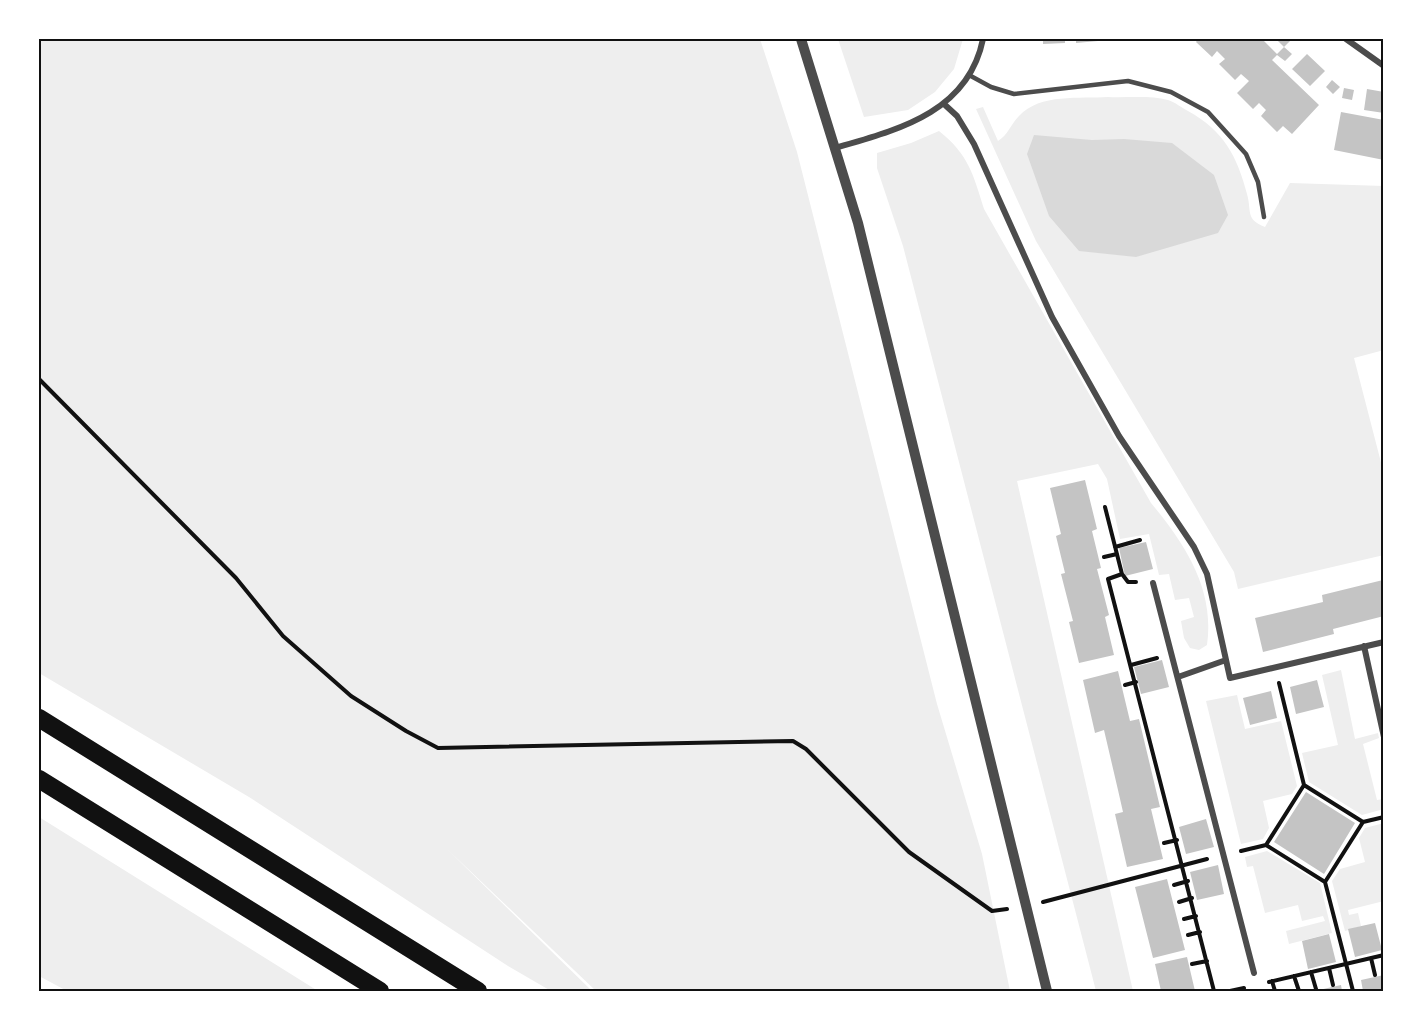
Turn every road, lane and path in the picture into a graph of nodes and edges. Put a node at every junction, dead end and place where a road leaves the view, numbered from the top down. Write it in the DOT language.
graph roads {
  1 [pos="801,39"];
  2 [pos="983,39"];
  3 [pos="1346,39"];
  4 [pos="1384,66"];
  5 [pos="969,75"];
  6 [pos="944,104"];
  7 [pos="835,148"];
  8 [pos="1264,217"];
  9 [pos="39,379"];
  10 [pos="1105,507"];
  11 [pos="1140,540"];
  12 [pos="1115,547"];
  13 [pos="1117,554"];
  14 [pos="1104,556"];
  15 [pos="1153,584"];
  16 [pos="1384,642"];
  17 [pos="1364,646"];
  18 [pos="1172,654"];
  19 [pos="1226,660"];
  20 [pos="1131,665"];
  21 [pos="1275,667"];
  22 [pos="1178,677"];
  23 [pos="1136,682"];
  24 [pos="1125,685"];
  25 [pos="39,718"];
  26 [pos="1384,737"];
  27 [pos="39,779"];
  28 [pos="1304,784"];
  29 [pos="1384,817"];
  30 [pos="1363,822"];
  31 [pos="1177,840"];
  32 [pos="1164,843"];
  33 [pos="1266,845"];
  34 [pos="1224,855"];
  35 [pos="1183,865"];
  36 [pos="1188,881"];
  37 [pos="1325,882"];
  38 [pos="1174,885"];
  39 [pos="1192,898"];
  40 [pos="1179,902"];
  41 [pos="1025,907"];
  42 [pos="1196,916"];
  43 [pos="1184,919"];
  44 [pos="1200,932"];
  45 [pos="1188,935"];
  46 [pos="1384,955"];
  47 [pos="1371,958"];
  48 [pos="1207,961"];
  49 [pos="1192,964"];
  50 [pos="1346,964"];
  51 [pos="1329,968"];
  52 [pos="1311,972"];
  53 [pos="1254,973"];
  54 [pos="1375,975"];
  55 [pos="1294,976"];
  56 [pos="1272,981"];
  57 [pos="1265,983"];
  58 [pos="1333,984"];
  59 [pos="1248,987"];
  60 [pos="1317,989"];
  61 [pos="1239,990"];
  62 [pos="380,991"];
  63 [pos="478,991"];
  64 [pos="1047,991"];
  65 [pos="1214,991"];
  66 [pos="1230,991"];
  67 [pos="1275,991"];
  68 [pos="1299,991"];
  69 [pos="1353,991"];
  1 -- 7 [label="street"];
  2 -- 5 [label="street"];
  3 -- 4 [label="street"];
  5 -- 6 [label="street"];
  5 -- 8 [label="lane"];
  6 -- 7 [label="street"];
  6 -- 19 [label="street"];
  7 -- 41 [label="street"];
  9 -- 41 [label="path"];
  10 -- 12 [label="path"];
  11 -- 12 [label="path"];
  12 -- 13 [label="path"];
  13 -- 14 [label="path"];
  13 -- 20 [label="path"];
  15 -- 18 [label="street"];
  16 -- 17 [label="street"];
  17 -- 21 [label="street"];
  17 -- 26 [label="street"];
  18 -- 20 [label="path"];
  18 -- 22 [label="street"];
  19 -- 21 [label="street"];
  19 -- 22 [label="street"];
  20 -- 23 [label="path"];
  21 -- 28 [label="path"];
  22 -- 34 [label="street"];
  23 -- 24 [label="path"];
  23 -- 31 [label="path"];
  25 -- 63 [label="highway"];
  27 -- 62 [label="highway"];
  28 -- 30 [label="path"];
  28 -- 33 [label="path"];
  29 -- 30 [label="path"];
  30 -- 37 [label="path"];
  31 -- 32 [label="path"];
  31 -- 35 [label="path"];
  33 -- 34 [label="path"];
  33 -- 37 [label="path"];
  34 -- 35 [label="path"];
  34 -- 53 [label="street"];
  35 -- 36 [label="path"];
  35 -- 41 [label="path"];
  36 -- 38 [label="path"];
  36 -- 39 [label="path"];
  37 -- 50 [label="path"];
  39 -- 40 [label="path"];
  39 -- 42 [label="path"];
  41 -- 64 [label="street"];
  42 -- 43 [label="path"];
  42 -- 44 [label="path"];
  44 -- 45 [label="path"];
  44 -- 48 [label="path"];
  46 -- 47 [label="path"];
  47 -- 50 [label="path"];
  47 -- 54 [label="path"];
  48 -- 49 [label="path"];
  48 -- 65 [label="path"];
  50 -- 51 [label="path"];
  50 -- 69 [label="path"];
  51 -- 52 [label="path"];
  51 -- 58 [label="path"];
  52 -- 55 [label="path"];
  52 -- 60 [label="path"];
  55 -- 56 [label="path"];
  55 -- 68 [label="path"];
  56 -- 57 [label="path"];
  56 -- 67 [label="path"];
  59 -- 61 [label="path"];
  61 -- 66 [label="path"];
}
